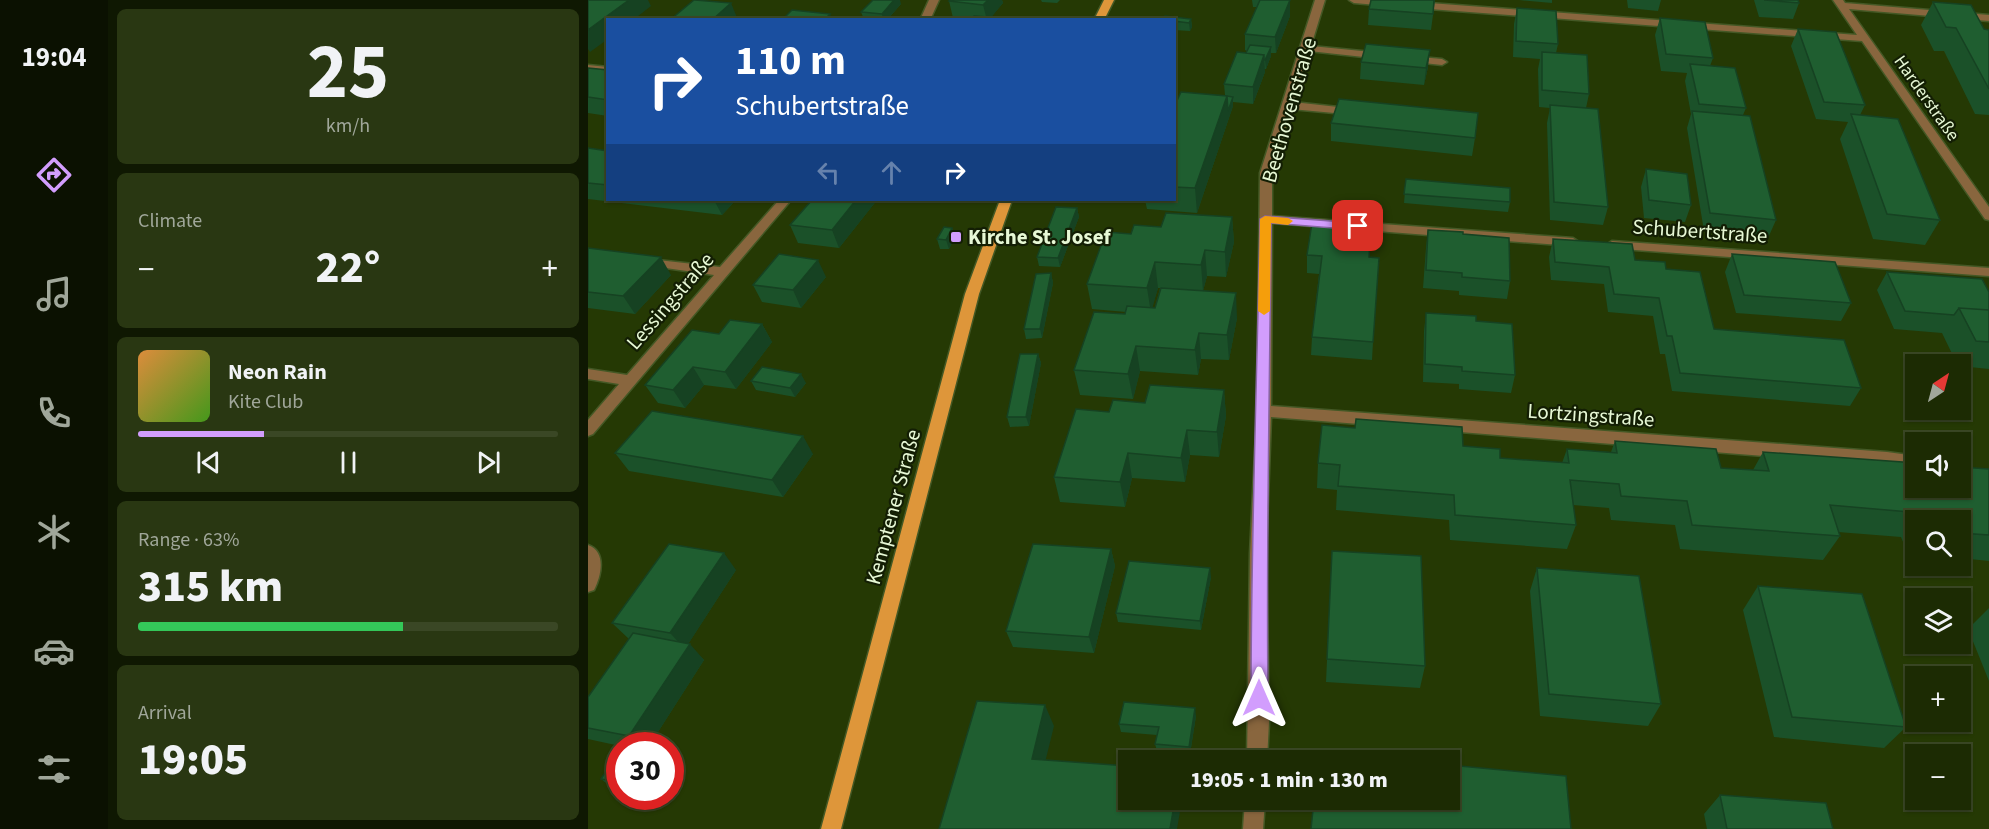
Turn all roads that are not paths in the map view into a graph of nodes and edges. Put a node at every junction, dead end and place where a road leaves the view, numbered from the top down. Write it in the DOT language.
graph roads {
  1 [pos="934,0"];
  2 [pos="1109,0"];
  3 [pos="1320,0"];
  4 [pos="1353,0"];
  5 [pos="1840,3"];
  6 [pos="926,18"];
  7 [pos="1100,18"];
  8 [pos="1989,18"];
  9 [pos="1864,38"];
  10 [pos="1305,48"];
  11 [pos="1442,62"];
  12 [pos="588,68"];
  13 [pos="606,70"];
  14 [pos="1287,105"];
  15 [pos="1369,113"];
  16 [pos="784,201"];
  17 [pos="1006,201"];
  18 [pos="1989,216"];
  19 [pos="1265,219"];
  20 [pos="1581,242"];
  21 [pos="1604,244"];
  22 [pos="633,260"];
  23 [pos="724,272"];
  24 [pos="1989,272"];
  25 [pos="588,374"];
  26 [pos="629,380"];
  27 [pos="1264,411"];
  28 [pos="588,430"];
  29 [pos="1905,460"];
  30 [pos="588,552"];
  31 [pos="588,585"];
  32 [pos="1258,750"];
  33 [pos="1254,810"];
  34 [pos="831,829"];
  35 [pos="1253,829"];
  1 -- 6 [label="street"];
  2 -- 7 [label="main road"];
  3 -- 10 [label="street, Beethovenstraße"];
  4 -- 9 [label="street"];
  5 -- 8 [label="street"];
  5 -- 9 [label="street, Harderstraße"];
  9 -- 18 [label="street, Harderstraße"];
  10 -- 11 [label="street"];
  10 -- 14 [label="street, Beethovenstraße"];
  12 -- 13 [label="street"];
  14 -- 15 [label="street"];
  14 -- 19 [label="street, Beethovenstraße"];
  16 -- 23 [label="street, Lessingstraße"];
  17 -- 34 [label="main road, Kemptener Straße"];
  19 -- 20 [label="street"];
  19 -- 27 [label="street, Beethovenstraße"];
  21 -- 24 [label="street, Schubertstraße"];
  22 -- 23 [label="street"];
  23 -- 26 [label="street, Lessingstraße"];
  25 -- 26 [label="street"];
  26 -- 28 [label="street, Lessingstraße"];
  27 -- 29 [label="street, Lortzingstraße"];
  27 -- 32 [label="street, Beethovenstraße"];
  30 -- 31 [label="street"];
  33 -- 35 [label="street"];
}
